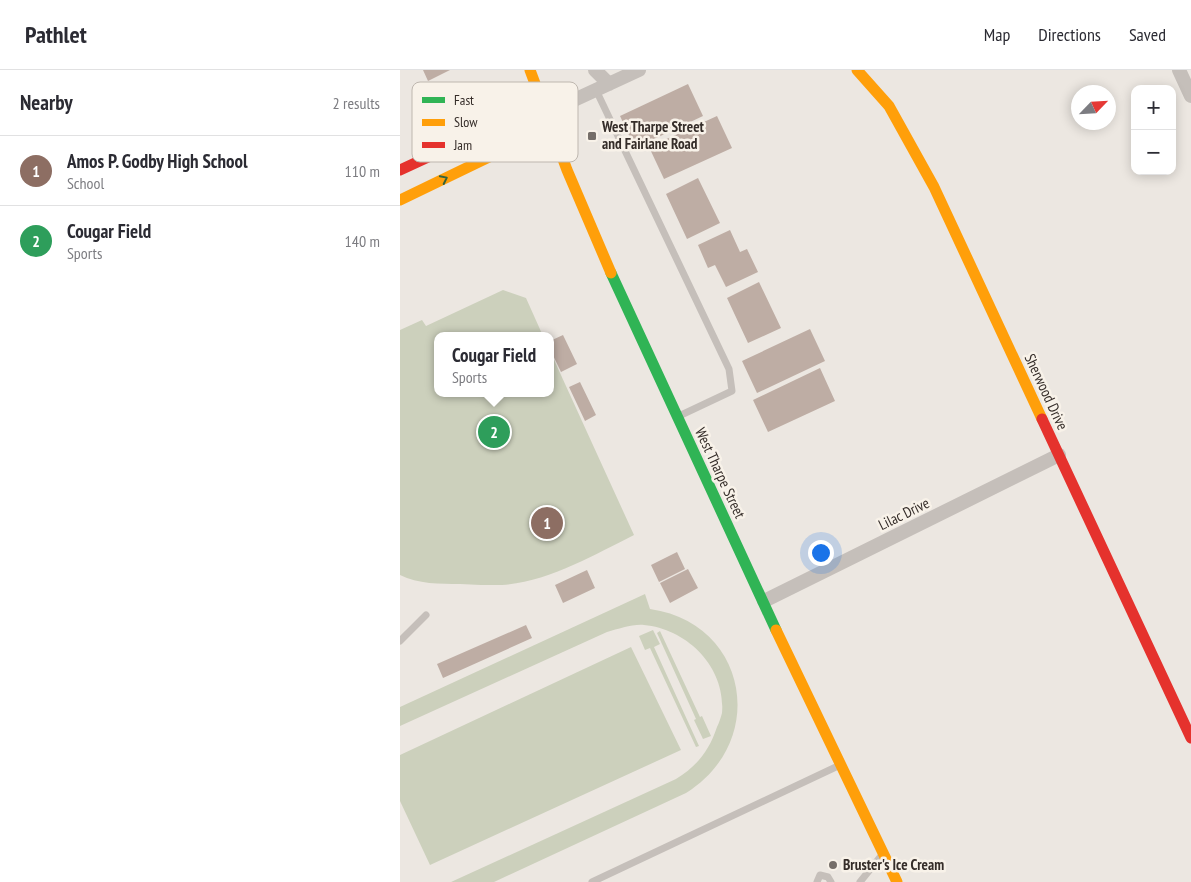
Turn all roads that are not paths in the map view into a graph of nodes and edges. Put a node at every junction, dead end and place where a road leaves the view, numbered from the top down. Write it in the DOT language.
graph roads {
  1 [pos="530,70"];
  2 [pos="595,70"];
  3 [pos="639,70"];
  4 [pos="857,70"];
  5 [pos="1179,70"];
  6 [pos="534,82"];
  7 [pos="609,84"];
  8 [pos="596,90"];
  9 [pos="1191,96"];
  10 [pos="578,98"];
  11 [pos="417,162"];
  12 [pos="479,162"];
  13 [pos="564,162"];
  14 [pos="400,170"];
  15 [pos="400,200"];
  16 [pos="678,417"];
  17 [pos="1060,455"];
  18 [pos="764,601"];
  19 [pos="426,615"];
  20 [pos="400,641"];
  21 [pos="1191,738"];
  22 [pos="840,765"];
  23 [pos="883,853"];
  24 [pos="592,882"];
  25 [pos="816,882"];
  26 [pos="831,882"];
  27 [pos="860,882"];
  28 [pos="897,882"];
  1 -- 6 [label="main road, West Tharpe Street"];
  2 -- 7 [label="street"];
  3 -- 7 [label="street"];
  4 -- 17 [label="main road, Sherwood Drive"];
  5 -- 9 [label="street"];
  7 -- 8 [label="street"];
  8 -- 10 [label="street"];
  8 -- 16 [label="lane"];
  11 -- 14 [label="main road"];
  15 -- 12 [label="main road, one-way"];
  13 -- 16 [label="main road, West Tharpe Street"];
  16 -- 18 [label="main road, West Tharpe Street"];
  17 -- 18 [label="street, Lilac Drive"];
  17 -- 21 [label="main road, Sherwood Drive"];
  18 -- 22 [label="main road, West Tharpe Street"];
  19 -- 20 [label="lane"];
  22 -- 23 [label="main road, West Tharpe Street"];
  22 -- 24 [label="lane"];
  23 -- 27 [label="lane"];
  23 -- 28 [label="main road, West Tharpe Street"];
  25 -- 26 [label="lane"];
}
